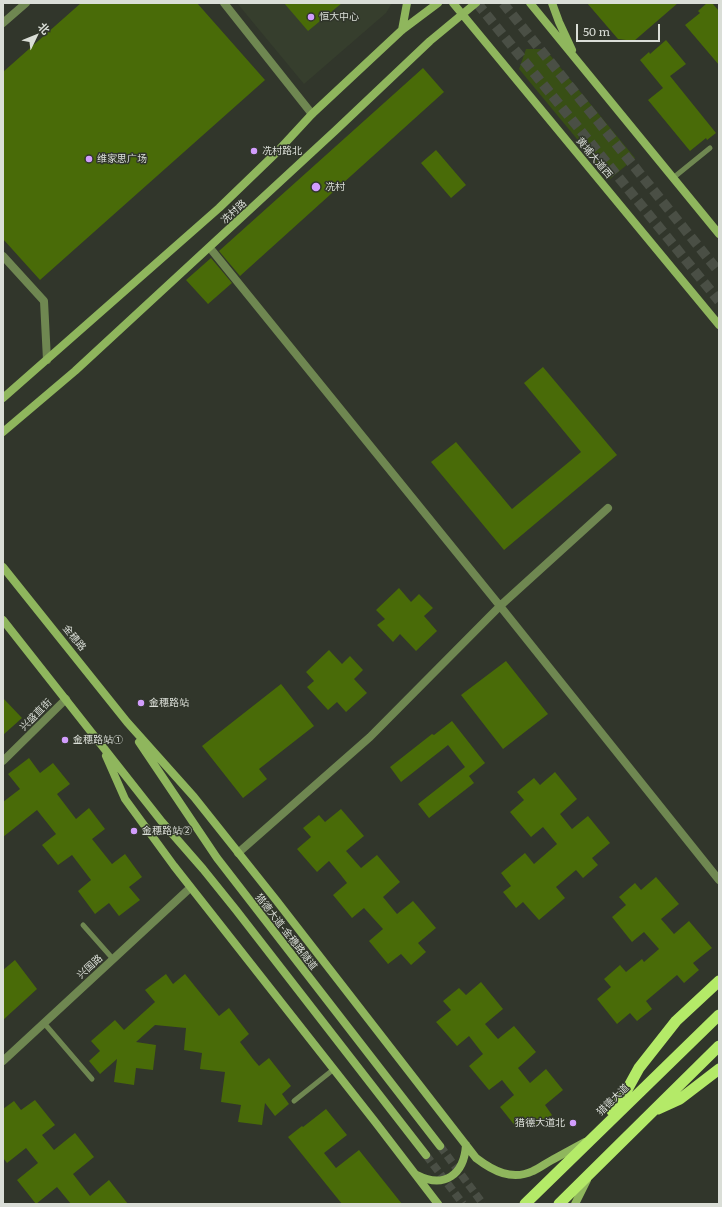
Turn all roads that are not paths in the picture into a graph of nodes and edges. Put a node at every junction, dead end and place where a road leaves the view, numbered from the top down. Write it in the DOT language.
graph roads {
  1 [pos="25,3"];
  2 [pos="224,3"];
  3 [pos="407,3"];
  4 [pos="438,3"];
  5 [pos="453,3"];
  6 [pos="476,3"];
  7 [pos="530,3"];
  8 [pos="552,3"];
  9 [pos="462,14"];
  10 [pos="3,23"];
  11 [pos="402,30"];
  12 [pos="579,64"];
  13 [pos="312,114"];
  14 [pos="710,148"];
  15 [pos="673,178"];
  16 [pos="719,234"];
  17 [pos="210,248"];
  18 [pos="3,256"];
  19 [pos="719,325"];
  20 [pos="48,360"];
  21 [pos="3,398"];
  22 [pos="3,432"];
  23 [pos="608,508"];
  24 [pos="3,567"];
  25 [pos="500,606"];
  26 [pos="3,620"];
  27 [pos="66,699"];
  28 [pos="127,722"];
  29 [pos="101,744"];
  30 [pos="3,761"];
  31 [pos="238,853"];
  32 [pos="719,880"];
  33 [pos="190,888"];
  34 [pos="83,925"];
  35 [pos="113,959"];
  36 [pos="719,981"];
  37 [pos="719,1014"];
  38 [pos="44,1023"];
  39 [pos="719,1046"];
  40 [pos="3,1061"];
  41 [pos="334,1069"];
  42 [pos="718,1071"];
  43 [pos="92,1078"];
  44 [pos="294,1101"];
  45 [pos="651,1113"];
  46 [pos="591,1139"];
  47 [pos="466,1145"];
  48 [pos="440,1146"];
  49 [pos="426,1155"];
  50 [pos="592,1171"];
  51 [pos="416,1175"];
  52 [pos="438,1204"];
  53 [pos="525,1204"];
  54 [pos="559,1204"];
  55 [pos="575,1204"];
  1 -- 10 [label="street"];
  2 -- 13 [label="street"];
  3 -- 11 [label="main road"];
  4 -- 11 [label="main road, 冼村路"];
  5 -- 9 [label="main road, 黄埔大道西"];
  6 -- 9 [label="main road, 冼村路"];
  7 -- 12 [label="main road"];
  8 -- 12 [label="main road"];
  9 -- 17 [label="main road, 冼村路"];
  9 -- 19 [label="main road, 黄埔大道西"];
  11 -- 13 [label="main road, 冼村路"];
  12 -- 15 [label="main road"];
  13 -- 20 [label="main road, 冼村路"];
  14 -- 15 [label="lane"];
  15 -- 16 [label="main road"];
  17 -- 22 [label="main road, 冼村路"];
  17 -- 25 [label="street"];
  18 -- 20 [label="street"];
  20 -- 21 [label="main road, 冼村路"];
  23 -- 25 [label="street"];
  24 -- 28 [label="main road, 金穗路"];
  25 -- 31 [label="street"];
  25 -- 32 [label="street"];
  26 -- 27 [label="main road"];
  27 -- 29 [label="main road"];
  27 -- 30 [label="street, 兴盛直街"];
  28 -- 31 [label="main road"];
  28 -- 48 [label="main road, 猎德大道-金穗路隧道"];
  29 -- 33 [label="main road"];
  29 -- 49 [label="main road"];
  31 -- 47 [label="main road"];
  33 -- 35 [label="street, 兴国路"];
  33 -- 41 [label="main road"];
  34 -- 35 [label="lane"];
  35 -- 38 [label="street, 兴国路"];
  36 -- 46 [label="highway"];
  37 -- 46 [label="highway, 猎德大道"];
  38 -- 40 [label="street, 兴国路"];
  38 -- 43 [label="lane"];
  39 -- 45 [label="highway"];
  41 -- 44 [label="lane"];
  41 -- 51 [label="main road"];
  42 -- 45 [label="highway"];
  45 -- 50 [label="highway"];
  46 -- 47 [label="main road"];
  46 -- 53 [label="highway, 猎德大道"];
  47 -- 51 [label="main road"];
  50 -- 54 [label="highway"];
  50 -- 55 [label="main road"];
  51 -- 52 [label="main road"];
}
